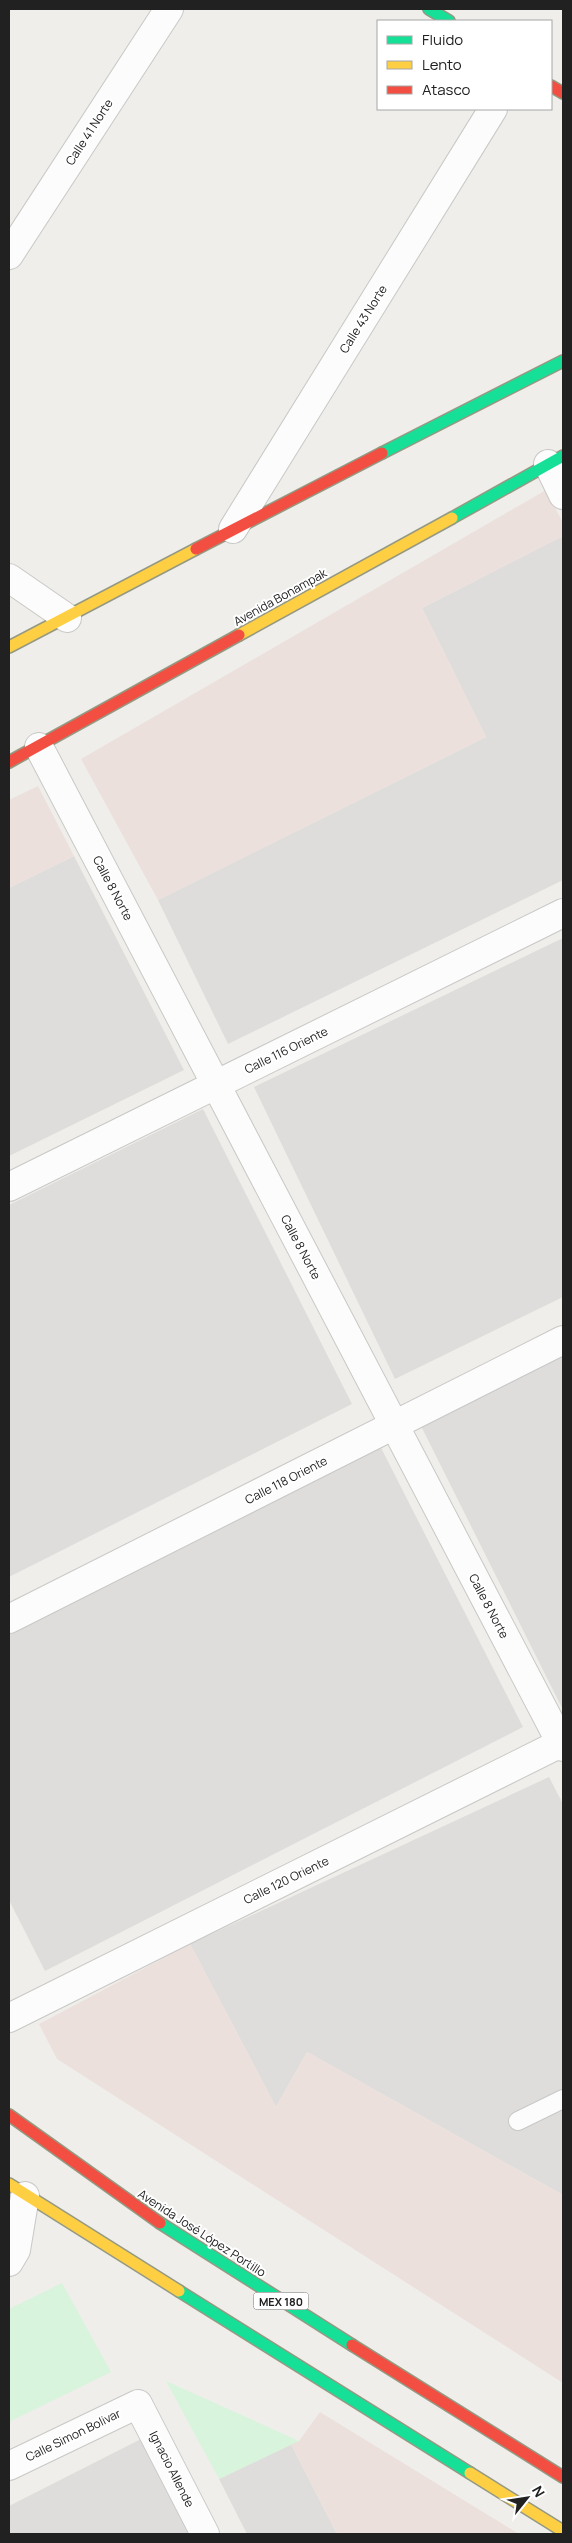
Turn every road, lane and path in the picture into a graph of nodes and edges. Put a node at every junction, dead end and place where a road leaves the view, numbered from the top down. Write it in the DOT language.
graph roads {
  1 [pos="169,9"];
  2 [pos="429,9"];
  3 [pos="447,20"];
  4 [pos="493,110"];
  5 [pos="9,255"];
  6 [pos="563,361"];
  7 [pos="555,460"];
  8 [pos="563,494"];
  9 [pos="233,529"];
  10 [pos="9,578"];
  11 [pos="67,618"];
  12 [pos="9,647"];
  13 [pos="38,747"];
  14 [pos="9,762"];
  15 [pos="563,913"];
  16 [pos="216,1084"];
  17 [pos="9,1186"];
  18 [pos="563,1340"];
  19 [pos="394,1425"];
  20 [pos="9,1619"];
  21 [pos="563,1744"];
  22 [pos="12,2008"];
  23 [pos="563,2099"];
  24 [pos="9,2115"];
  25 [pos="518,2122"];
  26 [pos="17,2190"];
  27 [pos="9,2262"];
  28 [pos="138,2404"];
  29 [pos="9,2466"];
  30 [pos="563,2477"];
  31 [pos="563,2531"];
  32 [pos="205,2534"];
  1 -- 5 [label="street, Calle 41 Norte"];
  2 -- 3 [label="main road"];
  4 -- 9 [label="street, Calle 43 Norte"];
  6 -- 9 [label="main road"];
  7 -- 8 [label="street"];
  7 -- 13 [label="main road, Avenida Bonampak"];
  9 -- 11 [label="main road"];
  10 -- 11 [label="street"];
  11 -- 12 [label="main road"];
  13 -- 14 [label="main road, Avenida Bonampak"];
  13 -- 16 [label="street, Calle 8 Norte"];
  15 -- 16 [label="street, Calle 116 Oriente"];
  16 -- 17 [label="street, Calle 116 Oriente"];
  16 -- 19 [label="street, Calle 8 Norte"];
  18 -- 19 [label="street, Calle 118 Oriente"];
  19 -- 20 [label="street, Calle 118 Oriente"];
  19 -- 21 [label="street, Calle 8 Norte"];
  21 -- 22 [label="street, Calle 120 Oriente"];
  23 -- 25 [label="lane"];
  24 -- 30 [label="main road, Avenida José López Portillo / MEX 180"];
  26 -- 27 [label="street"];
  26 -- 31 [label="main road"];
  28 -- 29 [label="street, Calle Simon Bolivar"];
  28 -- 32 [label="street, Ignacio Allende"];
}
